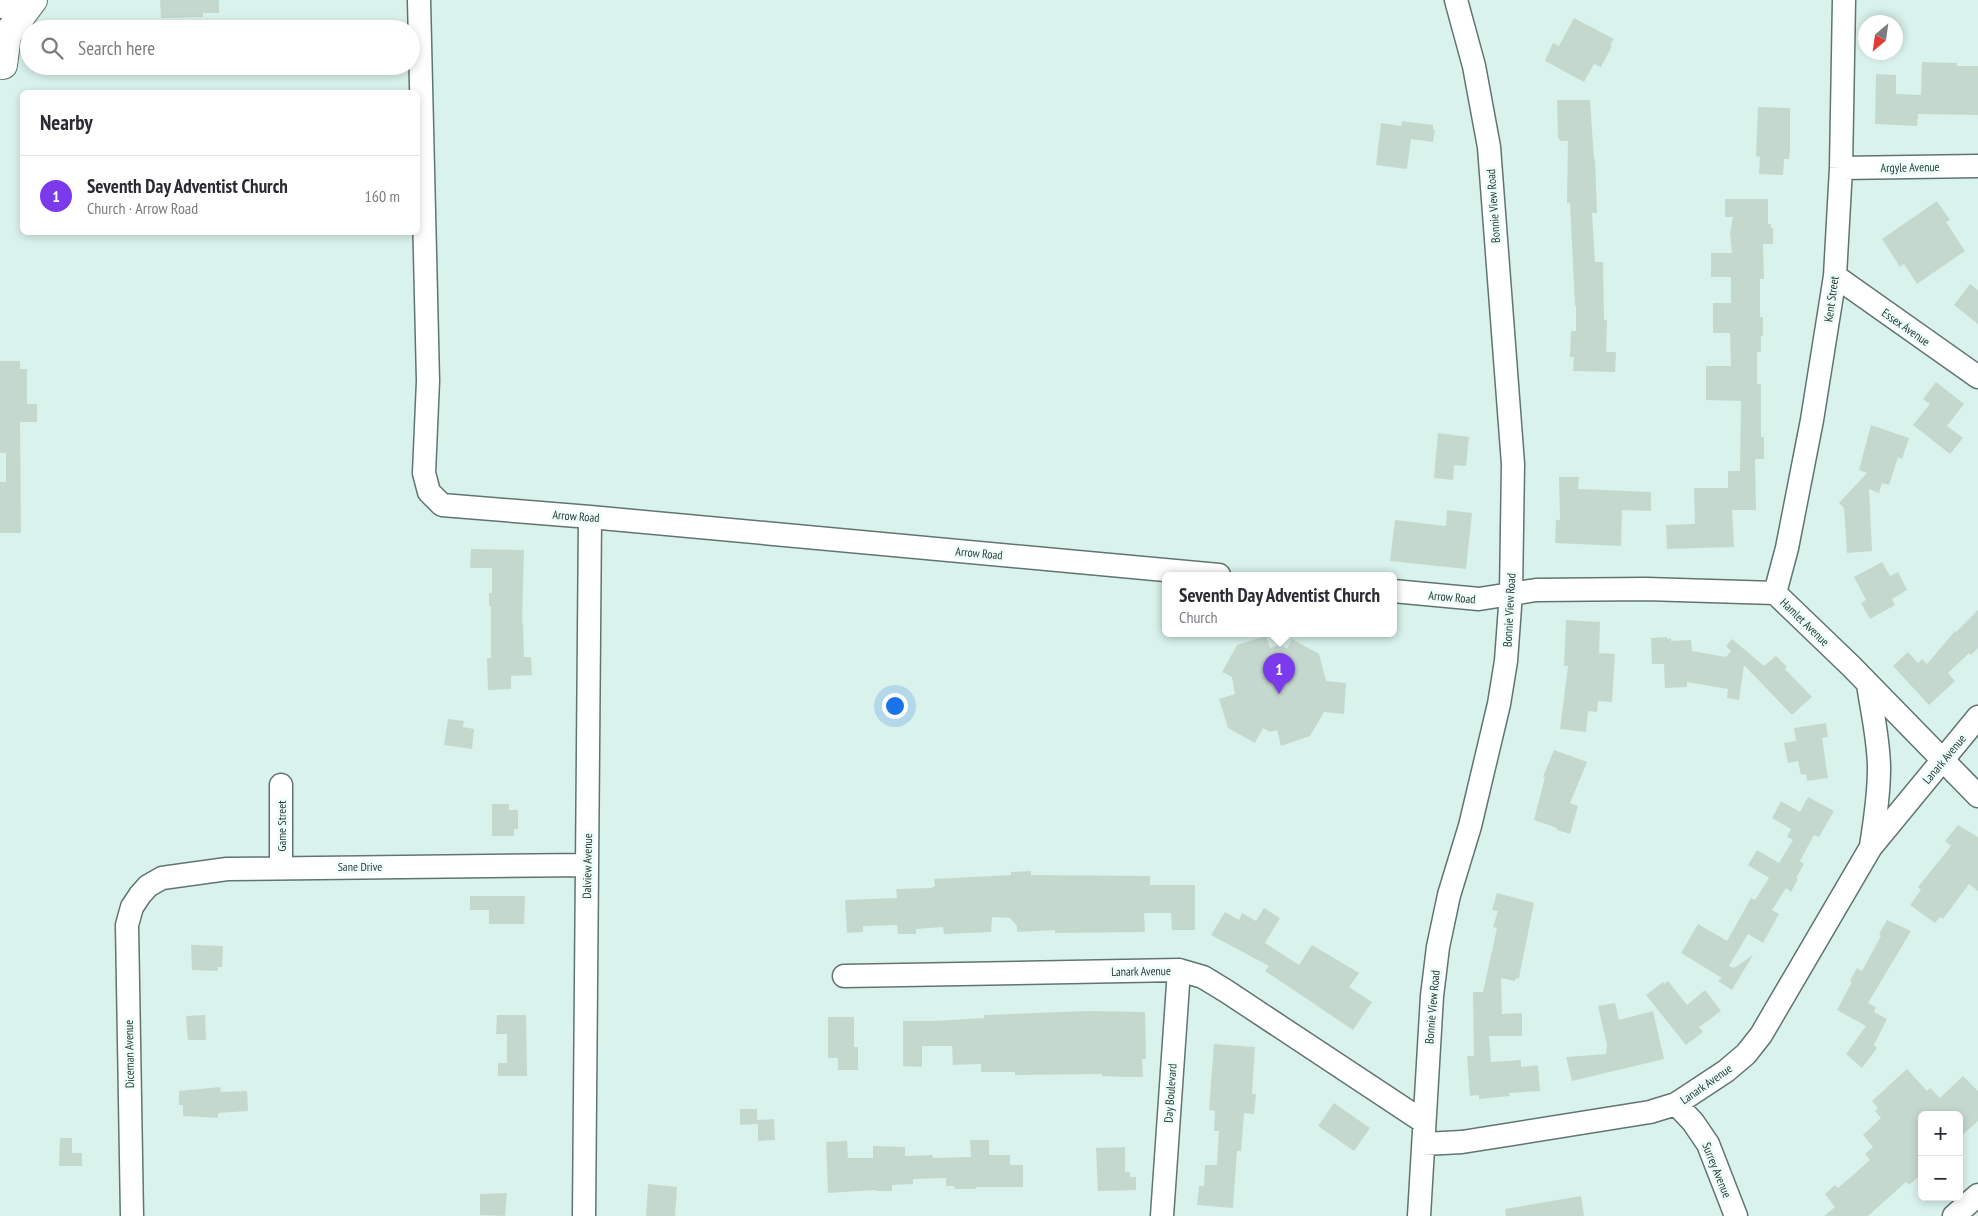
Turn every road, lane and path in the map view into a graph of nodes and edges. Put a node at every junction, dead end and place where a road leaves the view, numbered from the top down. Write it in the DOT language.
graph roads {
  1 [pos="3,0"];
  2 [pos="33,0"];
  3 [pos="54,0"];
  4 [pos="419,0"];
  5 [pos="1456,0"];
  6 [pos="1844,0"];
  7 [pos="0,4"];
  8 [pos="38,20"];
  9 [pos="419,20"];
  10 [pos="420,42"];
  11 [pos="20,43"];
  12 [pos="2,67"];
  13 [pos="1978,166"];
  14 [pos="1842,168"];
  15 [pos="1835,276"];
  16 [pos="1978,377"];
  17 [pos="590,517"];
  18 [pos="1186,572"];
  19 [pos="1397,591"];
  20 [pos="1511,593"];
  21 [pos="1775,593"];
  22 [pos="1868,684"];
  23 [pos="1978,717"];
  24 [pos="1942,760"];
  25 [pos="281,785"];
  26 [pos="1978,796"];
  27 [pos="1871,847"];
  28 [pos="586,865"];
  29 [pos="281,867"];
  30 [pos="140,895"];
  31 [pos="1179,970"];
  32 [pos="844,976"];
  33 [pos="1676,1104"];
  34 [pos="1424,1133"];
  35 [pos="1978,1195"];
  36 [pos="132,1216"];
  37 [pos="584,1216"];
  38 [pos="1162,1216"];
  39 [pos="1419,1216"];
  40 [pos="1736,1216"];
  41 [pos="1954,1216"];
  1 -- 7 [label="main road"];
  2 -- 12 [label="main road"];
  3 -- 8 [label="main road"];
  4 -- 9 [label="street, Arrow Road"];
  5 -- 20 [label="street, Bonnie View Road"];
  6 -- 14 [label="street, Kent Street"];
  10 -- 17 [label="street, Arrow Road"];
  11 -- 12 [label="main road"];
  13 -- 14 [label="street, Argyle Avenue"];
  14 -- 15 [label="street, Kent Street"];
  15 -- 16 [label="street, Essex Avenue"];
  15 -- 21 [label="street, Kent Street"];
  17 -- 18 [label="street, Arrow Road"];
  17 -- 28 [label="street, Dalview Avenue"];
  19 -- 20 [label="street, Arrow Road"];
  20 -- 21 [label="street, Hamlet Avenue"];
  20 -- 34 [label="street, Bonnie View Road"];
  21 -- 22 [label="street, Hamlet Avenue"];
  22 -- 24 [label="street, Hamlet Avenue"];
  22 -- 27 [label="street, Lanark Avenue"];
  23 -- 24 [label="street, Lanark Avenue"];
  24 -- 26 [label="street, Hamlet Avenue"];
  24 -- 27 [label="street, Lanark Avenue"];
  25 -- 29 [label="street, Game Street"];
  27 -- 33 [label="street, Lanark Avenue"];
  28 -- 29 [label="street, Sane Drive"];
  28 -- 37 [label="street, Dalview Avenue"];
  29 -- 30 [label="street, Sane Drive"];
  30 -- 36 [label="street, Diceman Avenue"];
  31 -- 32 [label="street, Lanark Avenue"];
  31 -- 34 [label="street, Lanark Avenue"];
  31 -- 38 [label="street, Day Boulevard"];
  33 -- 34 [label="street, Lanark Avenue"];
  33 -- 40 [label="street, Surrey Avenue"];
  34 -- 39 [label="street, Bonnie View Road"];
  35 -- 41 [label="street"];
}
